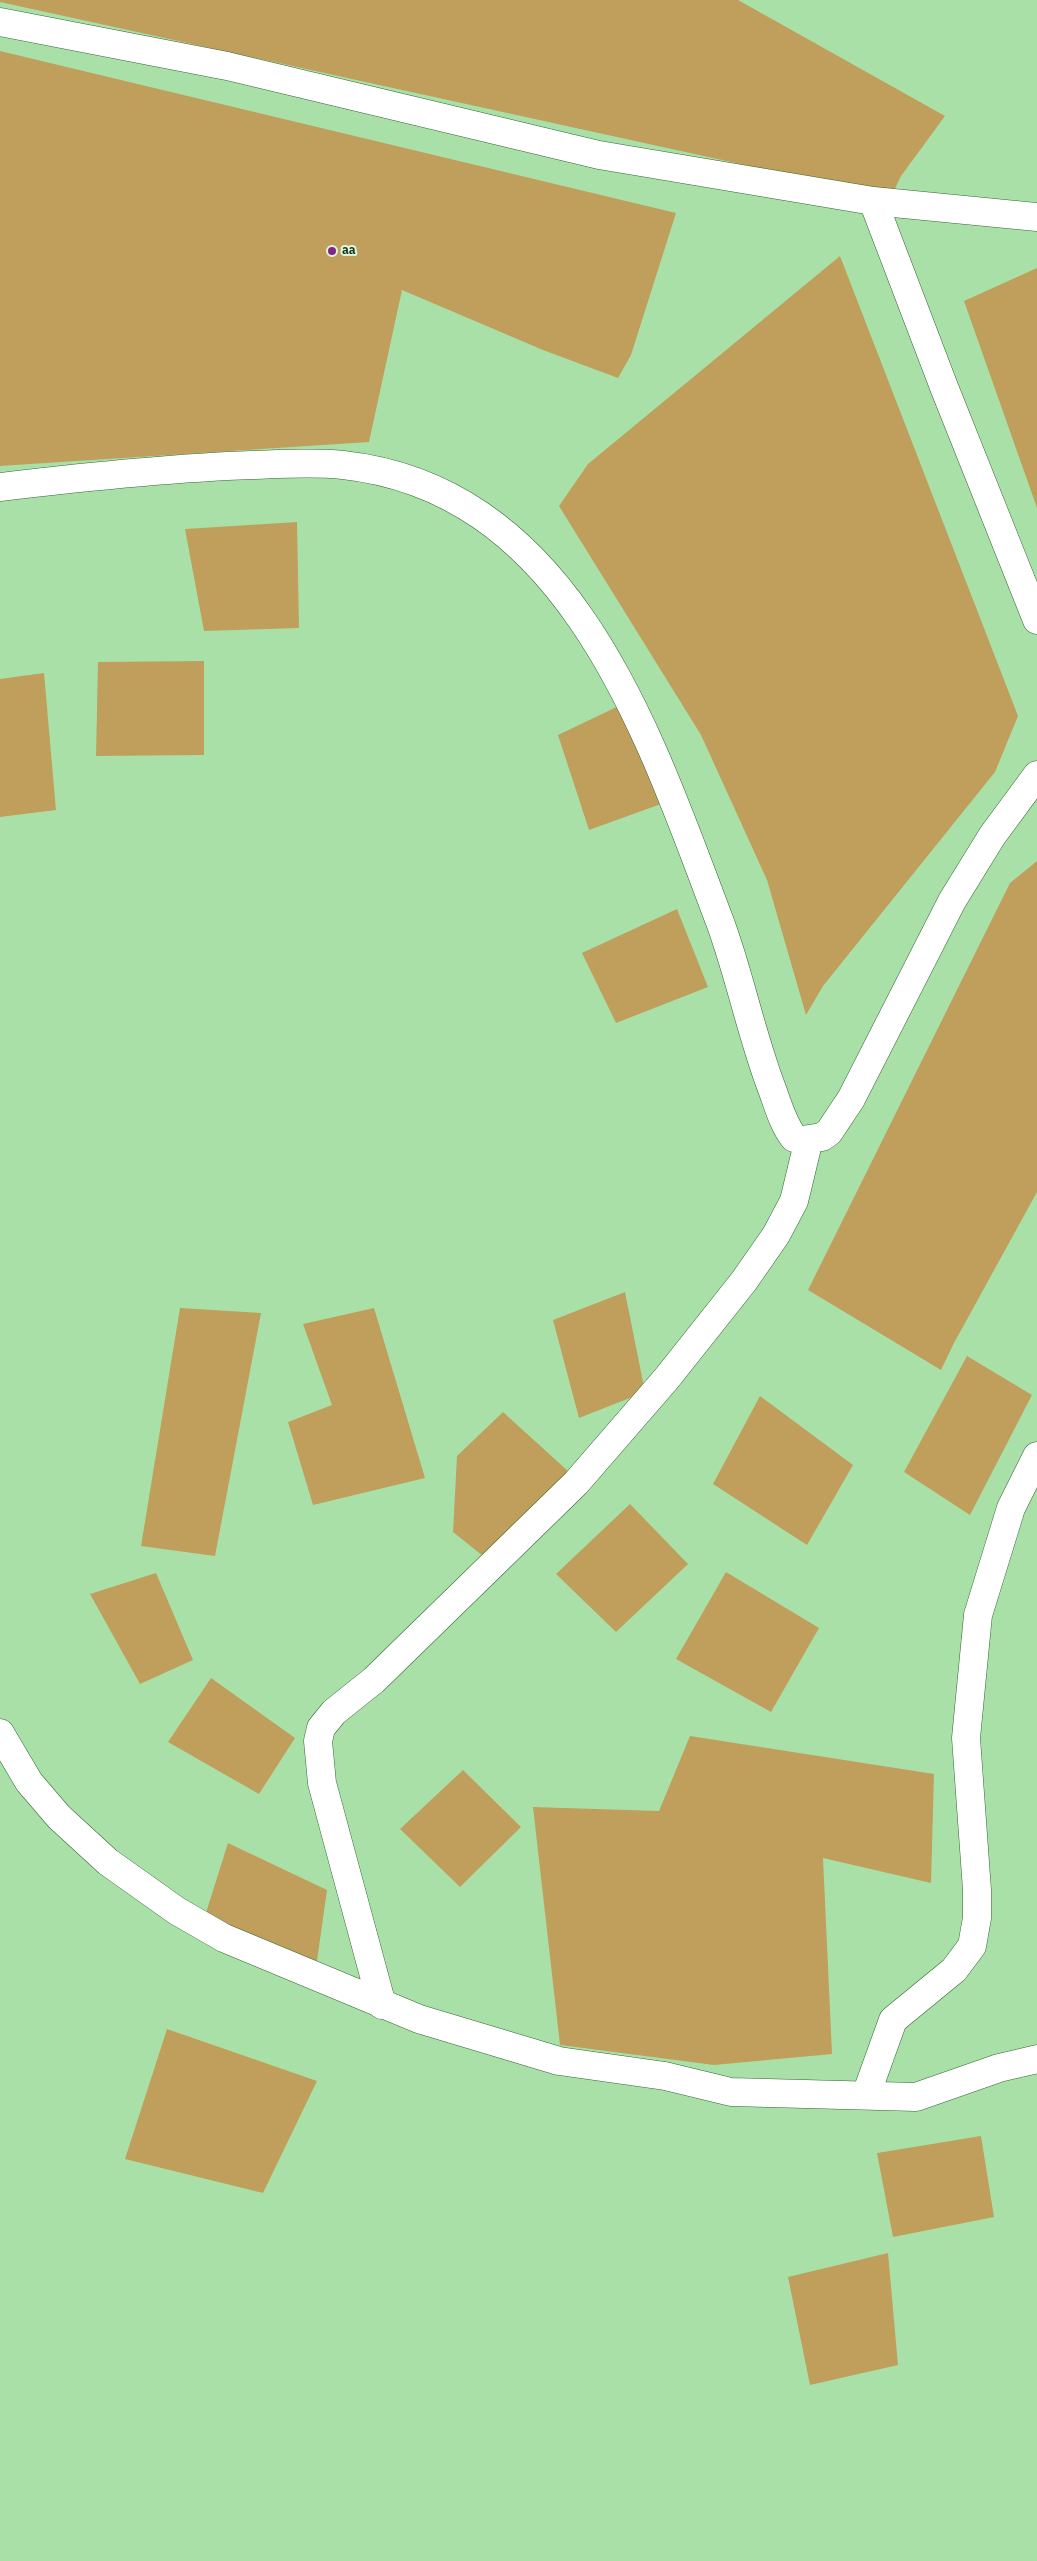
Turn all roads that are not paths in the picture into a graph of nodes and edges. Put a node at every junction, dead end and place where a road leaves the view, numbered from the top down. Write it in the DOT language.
graph roads {
  1 [pos="0,22"];
  2 [pos="874,200"];
  3 [pos="1037,217"];
  4 [pos="0,487"];
  5 [pos="1037,620"];
  6 [pos="1037,775"];
  7 [pos="810,1139"];
  8 [pos="1037,1456"];
  9 [pos="0,1733"];
  10 [pos="382,2004"];
  11 [pos="1037,2059"];
  12 [pos="866,2095"];
  1 -- 2 [label="street"];
  2 -- 3 [label="street"];
  2 -- 5 [label="street"];
  4 -- 7 [label="street"];
  6 -- 7 [label="street"];
  7 -- 10 [label="street"];
  8 -- 12 [label="street"];
  9 -- 10 [label="street"];
  10 -- 12 [label="street"];
  11 -- 12 [label="street"];
}
